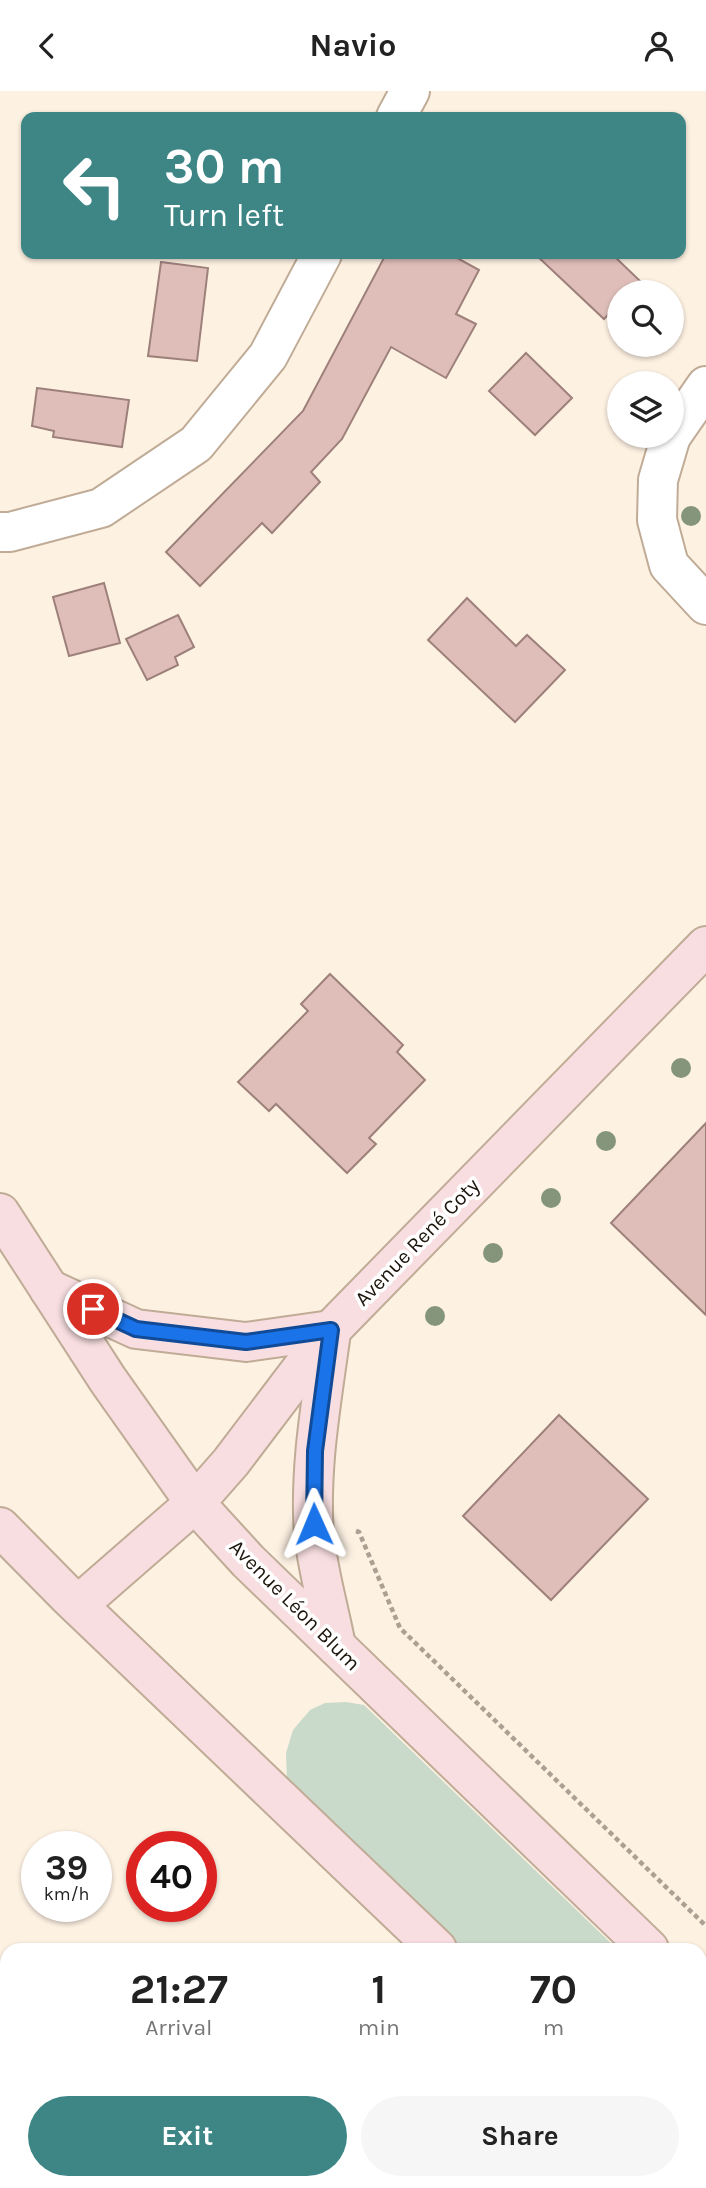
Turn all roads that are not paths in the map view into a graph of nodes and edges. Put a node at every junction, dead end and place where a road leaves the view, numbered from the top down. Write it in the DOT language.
graph roads {
  1 [pos="410,91"];
  2 [pos="399,112"];
  3 [pos="319,259"];
  4 [pos="706,386"];
  5 [pos="684,418"];
  6 [pos="668,448"];
  7 [pos="0,531"];
  8 [pos="706,605"];
  9 [pos="706,946"];
  10 [pos="0,1213"];
  11 [pos="49,1289"];
  12 [pos="331,1330"];
  13 [pos="195,1503"];
  14 [pos="0,1527"];
  15 [pos="79,1605"];
  16 [pos="336,1646"];
  17 [pos="431,1943"];
  18 [pos="643,1943"];
  1 -- 2 [label="street"];
  3 -- 7 [label="street"];
  4 -- 5 [label="street"];
  6 -- 8 [label="street"];
  9 -- 12 [label="street, Avenue René Coty"];
  10 -- 11 [label="street, Avenue Léon Blum"];
  11 -- 12 [label="street"];
  11 -- 13 [label="street, Avenue Léon Blum"];
  12 -- 13 [label="street, Avenue René Coty"];
  12 -- 16 [label="street"];
  13 -- 15 [label="street, Avenue René Coty"];
  13 -- 16 [label="street, Avenue Léon Blum"];
  14 -- 15 [label="street"];
  15 -- 17 [label="street"];
  16 -- 18 [label="street, Avenue Léon Blum"];
}
